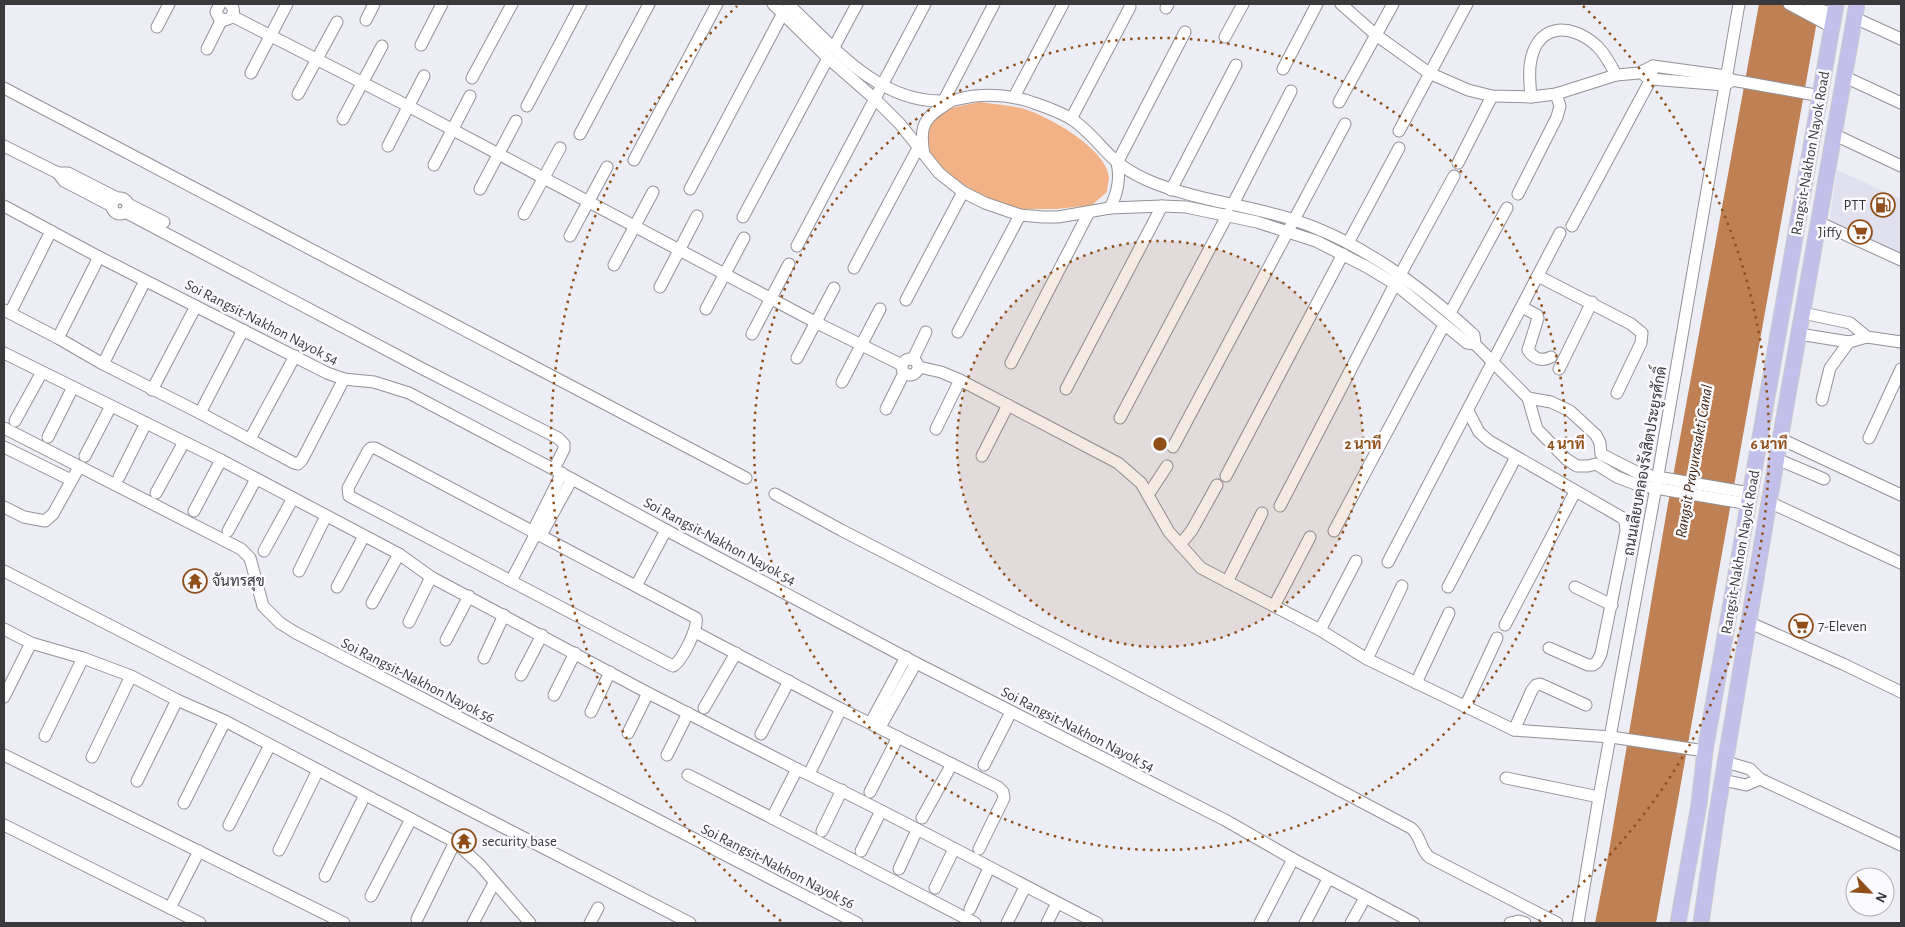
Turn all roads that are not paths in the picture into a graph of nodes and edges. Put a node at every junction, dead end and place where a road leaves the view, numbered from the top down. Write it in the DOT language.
graph roads {
  1 [pos="169,4"];
  2 [pos="220,4"];
  3 [pos="230,4"];
  4 [pos="287,4"];
  5 [pos="374,4"];
  6 [pos="442,4"];
  7 [pos="512,4"];
  8 [pos="581,4"];
  9 [pos="650,4"];
  10 [pos="717,4"];
  11 [pos="773,4"];
  12 [pos="857,4"];
  13 [pos="925,4"];
  14 [pos="994,4"];
  15 [pos="1063,4"];
  16 [pos="1243,4"];
  17 [pos="1317,4"];
  18 [pos="1341,4"];
  19 [pos="1393,4"];
  20 [pos="1467,4"];
  21 [pos="1739,4"];
  22 [pos="1789,4"];
  23 [pos="1809,4"];
  24 [pos="1130,7"];
  25 [pos="786,8"];
  26 [pos="1856,11"];
  27 [pos="1830,16"];
  28 [pos="227,18"];
  29 [pos="366,20"];
  30 [pos="337,22"];
  31 [pos="157,27"];
  32 [pos="1185,32"];
  33 [pos="271,35"];
  34 [pos="1376,35"];
  35 [pos="1225,37"];
  36 [pos="1901,40"];
  37 [pos="421,45"];
  38 [pos="382,46"];
  39 [pos="834,47"];
  40 [pos="207,49"];
  41 [pos="828,58"];
  42 [pos="317,59"];
  43 [pos="1236,65"];
  44 [pos="1652,66"];
  45 [pos="1283,69"];
  46 [pos="251,73"];
  47 [pos="1639,73"];
  48 [pos="1429,74"];
  49 [pos="1616,75"];
  50 [pos="424,76"];
  51 [pos="1844,76"];
  52 [pos="472,78"];
  53 [pos="1651,79"];
  54 [pos="1731,81"];
  55 [pos="362,82"];
  56 [pos="882,86"];
  57 [pos="4,88"];
  58 [pos="1291,91"];
  59 [pos="298,94"];
  60 [pos="1556,94"];
  61 [pos="1815,95"];
  62 [pos="470,96"];
  63 [pos="1492,96"];
  64 [pos="1014,97"];
  65 [pos="1531,97"];
  66 [pos="875,99"];
  67 [pos="947,101"];
  68 [pos="1339,102"];
  69 [pos="1901,103"];
  70 [pos="408,106"];
  71 [pos="527,106"];
  72 [pos="1071,118"];
  73 [pos="343,119"];
  74 [pos="516,121"];
  75 [pos="1345,124"];
  76 [pos="453,130"];
  77 [pos="1399,130"];
  78 [pos="580,134"];
  79 [pos="1833,134"];
  80 [pos="4,146"];
  81 [pos="388,146"];
  82 [pos="560,148"];
  83 [pos="1400,148"];
  84 [pos="921,152"];
  85 [pos="498,154"];
  86 [pos="634,160"];
  87 [pos="1117,162"];
  88 [pos="1458,163"];
  89 [pos="434,165"];
  90 [pos="1901,166"];
  91 [pos="607,167"];
  92 [pos="1454,176"];
  93 [pos="543,178"];
  94 [pos="480,189"];
  95 [pos="690,190"];
  96 [pos="1171,190"];
  97 [pos="653,192"];
  98 [pos="963,192"];
  99 [pos="1518,194"];
  100 [pos="588,202"];
  101 [pos="4,206"];
  102 [pos="1162,206"];
  103 [pos="127,208"];
  104 [pos="1110,208"];
  105 [pos="1507,208"];
  106 [pos="1230,209"];
  107 [pos="1089,212"];
  108 [pos="524,214"];
  109 [pos="1020,215"];
  110 [pos="697,216"];
  111 [pos="743,217"];
  112 [pos="1294,220"];
  113 [pos="164,222"];
  114 [pos="1818,222"];
  115 [pos="634,226"];
  116 [pos="1572,226"];
  117 [pos="51,231"];
  118 [pos="1288,231"];
  119 [pos="1560,233"];
  120 [pos="570,236"];
  121 [pos="744,238"];
  122 [pos="797,246"];
  123 [pos="1345,249"];
  124 [pos="679,250"];
  125 [pos="99,258"];
  126 [pos="1901,260"];
  127 [pos="789,264"];
  128 [pos="614,265"];
  129 [pos="854,268"];
  130 [pos="724,274"];
  131 [pos="1538,276"];
  132 [pos="1398,280"];
  133 [pos="145,281"];
  134 [pos="660,287"];
  135 [pos="834,288"];
  136 [pos="771,299"];
  137 [pos="906,300"];
  138 [pos="1592,302"];
  139 [pos="196,306"];
  140 [pos="1522,307"];
  141 [pos="706,309"];
  142 [pos="880,310"];
  143 [pos="7,311"];
  144 [pos="1450,313"];
  145 [pos="1803,314"];
  146 [pos="815,322"];
  147 [pos="1444,324"];
  148 [pos="243,330"];
  149 [pos="926,332"];
  150 [pos="958,332"];
  151 [pos="752,334"];
  152 [pos="1799,334"];
  153 [pos="1867,337"];
  154 [pos="58,338"];
  155 [pos="1849,342"];
  156 [pos="1901,342"];
  157 [pos="1475,344"];
  158 [pos="862,345"];
  159 [pos="5,356"];
  160 [pos="296,356"];
  161 [pos="1551,357"];
  162 [pos="797,358"];
  163 [pos="916,363"];
  164 [pos="1011,363"];
  165 [pos="103,364"];
  166 [pos="1492,364"];
  167 [pos="1559,368"];
  168 [pos="903,369"];
  169 [pos="1901,369"];
  170 [pos="42,372"];
  171 [pos="344,380"];
  172 [pos="960,380"];
  173 [pos="842,382"];
  174 [pos="73,387"];
  175 [pos="1066,389"];
  176 [pos="152,390"];
  177 [pos="1617,393"];
  178 [pos="1528,398"];
  179 [pos="1822,400"];
  180 [pos="1008,405"];
  181 [pos="111,406"];
  182 [pos="886,409"];
  183 [pos="1468,411"];
  184 [pos="200,413"];
  185 [pos="1120,418"];
  186 [pos="15,421"];
  187 [pos="146,423"];
  188 [pos="4,428"];
  189 [pos="936,429"];
  190 [pos="48,437"];
  191 [pos="1869,438"];
  192 [pos="250,439"];
  193 [pos="1781,439"];
  194 [pos="184,442"];
  195 [pos="4,447"];
  196 [pos="1173,447"];
  197 [pos="85,456"];
  198 [pos="982,456"];
  199 [pos="1516,457"];
  200 [pos="1777,458"];
  201 [pos="1598,459"];
  202 [pos="221,460"];
  203 [pos="79,466"];
  204 [pos="1167,466"];
  205 [pos="563,474"];
  206 [pos="1226,476"];
  207 [pos="119,477"];
  208 [pos="746,478"];
  209 [pos="256,479"];
  210 [pos="1824,479"];
  211 [pos="70,480"];
  212 [pos="1657,482"];
  213 [pos="1218,485"];
  214 [pos="1575,492"];
  215 [pos="156,493"];
  216 [pos="776,494"];
  217 [pos="1148,495"];
  218 [pos="1901,495"];
  219 [pos="293,498"];
  220 [pos="1745,498"];
  221 [pos="1769,502"];
  222 [pos="1280,506"];
  223 [pos="4,507"];
  224 [pos="194,511"];
  225 [pos="1262,513"];
  226 [pos="326,516"];
  227 [pos="666,530"];
  228 [pos="228,531"];
  229 [pos="1334,531"];
  230 [pos="536,534"];
  231 [pos="364,536"];
  232 [pos="1310,537"];
  233 [pos="1180,545"];
  234 [pos="264,551"];
  235 [pos="399,554"];
  236 [pos="1356,561"];
  237 [pos="1388,562"];
  238 [pos="1901,563"];
  239 [pos="4,571"];
  240 [pos="299,571"];
  241 [pos="431,577"];
  242 [pos="511,581"];
  243 [pos="1227,582"];
  244 [pos="636,586"];
  245 [pos="1402,586"];
  246 [pos="337,587"];
  247 [pos="1448,587"];
  248 [pos="1575,587"];
  249 [pos="469,596"];
  250 [pos="372,603"];
  251 [pos="1612,605"];
  252 [pos="1274,606"];
  253 [pos="1449,613"];
  254 [pos="504,615"];
  255 [pos="408,622"];
  256 [pos="1748,622"];
  257 [pos="1505,624"];
  258 [pos="4,630"];
  259 [pos="1320,630"];
  260 [pos="694,632"];
  261 [pos="542,635"];
  262 [pos="1497,638"];
  263 [pos="446,640"];
  264 [pos="30,643"];
  265 [pos="1549,648"];
  266 [pos="575,653"];
  267 [pos="736,653"];
  268 [pos="83,658"];
  269 [pos="484,658"];
  270 [pos="1367,659"];
  271 [pos="911,660"];
  272 [pos="610,672"];
  273 [pos="521,675"];
  274 [pos="131,676"];
  275 [pos="789,681"];
  276 [pos="1416,683"];
  277 [pos="1901,692"];
  278 [pos="648,693"];
  279 [pos="554,695"];
  280 [pos="4,697"];
  281 [pos="177,700"];
  282 [pos="1586,705"];
  283 [pos="1465,707"];
  284 [pos="704,708"];
  285 [pos="841,709"];
  286 [pos="591,712"];
  287 [pos="1012,712"];
  288 [pos="688,713"];
  289 [pos="225,721"];
  290 [pos="876,725"];
  291 [pos="1514,730"];
  292 [pos="628,733"];
  293 [pos="761,734"];
  294 [pos="45,736"];
  295 [pos="898,737"];
  296 [pos="1616,737"];
  297 [pos="270,745"];
  298 [pos="1699,750"];
  299 [pos="4,755"];
  300 [pos="666,755"];
  301 [pos="92,757"];
  302 [pos="1726,762"];
  303 [pos="952,764"];
  304 [pos="984,765"];
  305 [pos="812,768"];
  306 [pos="796,769"];
  307 [pos="318,770"];
  308 [pos="688,775"];
  309 [pos="1506,778"];
  310 [pos="1760,779"];
  311 [pos="137,780"];
  312 [pos="1723,780"];
  313 [pos="842,790"];
  314 [pos="870,792"];
  315 [pos="365,795"];
  316 [pos="1599,797"];
  317 [pos="184,803"];
  318 [pos="880,811"];
  319 [pos="411,818"];
  320 [pos="772,818"];
  321 [pos="922,818"];
  322 [pos="230,825"];
  323 [pos="4,826"];
  324 [pos="917,830"];
  325 [pos="822,831"];
  326 [pos="456,842"];
  327 [pos="1901,845"];
  328 [pos="954,849"];
  329 [pos="979,849"];
  330 [pos="279,850"];
  331 [pos="200,851"];
  332 [pos="861,851"];
  333 [pos="1292,859"];
  334 [pos="989,868"];
  335 [pos="899,869"];
  336 [pos="325,876"];
  337 [pos="1328,879"];
  338 [pos="494,882"];
  339 [pos="1025,887"];
  340 [pos="935,888"];
  341 [pos="371,896"];
  342 [pos="1365,898"];
  343 [pos="1058,903"];
  344 [pos="170,908"];
  345 [pos="598,908"];
  346 [pos="970,909"];
  347 [pos="417,919"];
  348 [pos="1399,920"];
  349 [pos="200,923"];
  350 [pos="344,923"];
  351 [pos="473,923"];
  352 [pos="530,923"];
  353 [pos="590,923"];
  354 [pos="690,923"];
  355 [pos="857,923"];
  356 [pos="975,923"];
  357 [pos="1008,923"];
  358 [pos="1047,923"];
  359 [pos="1097,923"];
  360 [pos="1260,923"];
  361 [pos="1305,923"];
  362 [pos="1351,923"];
  363 [pos="1414,923"];
  364 [pos="1510,923"];
  365 [pos="1525,923"];
  366 [pos="1557,923"];
  367 [pos="1578,923"];
  368 [pos="1678,923"];
  369 [pos="1703,923"];
  1 -- 31 [label="street"];
  2 -- 28 [label="street"];
  3 -- 28 [label="street"];
  4 -- 33 [label="street"];
  5 -- 29 [label="street"];
  6 -- 37 [label="street"];
  7 -- 52 [label="street"];
  8 -- 71 [label="street"];
  9 -- 78 [label="street"];
  10 -- 86 [label="street"];
  11 -- 25 [label="street"];
  12 -- 39 [label="street"];
  13 -- 56 [label="street"];
  14 -- 67 [label="street"];
  15 -- 64 [label="street"];
  16 -- 35 [label="street"];
  17 -- 45 [label="street"];
  18 -- 34 [label="street"];
  19 -- 34 [label="street"];
  20 -- 48 [label="street"];
  21 -- 54 [label="street, ถนนเลียบคลองรังสิตประยูรศักดิ์"];
  22 -- 27 [label="street"];
  23 -- 27 [label="street"];
  24 -- 72 [label="street"];
  25 -- 39 [label="street"];
  25 -- 41 [label="street"];
  25 -- 95 [label="street"];
  26 -- 36 [label="street"];
  26 -- 51 [label="main road, Rangsit-Nakhon Nayok Road"];
  27 -- 61 [label="main road, Rangsit-Nakhon Nayok Road"];
  28 -- 33 [label="street"];
  28 -- 40 [label="street"];
  30 -- 42 [label="street"];
  32 -- 87 [label="street"];
  33 -- 42 [label="street"];
  33 -- 46 [label="street"];
  34 -- 48 [label="street"];
  34 -- 68 [label="street"];
  38 -- 55 [label="street"];
  39 -- 56 [label="street"];
  41 -- 66 [label="street"];
  41 -- 111 [label="street"];
  42 -- 55 [label="street"];
  42 -- 59 [label="street"];
  43 -- 96 [label="street"];
  44 -- 47 [label="street"];
  44 -- 53 [label="street"];
  44 -- 54 [label="street"];
  47 -- 49 [label="street"];
  47 -- 53 [label="street"];
  48 -- 63 [label="street"];
  48 -- 77 [label="street"];
  49 -- 60 [label="street"];
  49 -- 65 [label="street"];
  50 -- 70 [label="street"];
  51 -- 69 [label="street"];
  51 -- 79 [label="main road, Rangsit-Nakhon Nayok Road"];
  53 -- 54 [label="street"];
  53 -- 116 [label="street"];
  54 -- 61 [label="street"];
  54 -- 212 [label="street, ถนนเลียบคลองรังสิตประยูรศักดิ์"];
  55 -- 70 [label="street"];
  55 -- 73 [label="street"];
  56 -- 66 [label="street"];
  56 -- 67 [label="street"];
  57 -- 208 [label="street"];
  58 -- 106 [label="street"];
  60 -- 65 [label="street"];
  60 -- 99 [label="street"];
  61 -- 220 [label="main road, Rangsit-Nakhon Nayok Road"];
  62 -- 76 [label="street"];
  63 -- 65 [label="street"];
  63 -- 88 [label="street"];
  64 -- 67 [label="street"];
  64 -- 72 [label="street"];
  66 -- 84 [label="street"];
  66 -- 122 [label="street"];
  67 -- 84 [label="street"];
  70 -- 76 [label="street"];
  70 -- 81 [label="street"];
  72 -- 87 [label="street"];
  74 -- 85 [label="street"];
  75 -- 112 [label="street"];
  76 -- 85 [label="street"];
  76 -- 89 [label="street"];
  79 -- 90 [label="street"];
  79 -- 114 [label="main road, Rangsit-Nakhon Nayok Road"];
  80 -- 103 [label="street"];
  82 -- 93 [label="street"];
  83 -- 123 [label="street"];
  84 -- 98 [label="street"];
  84 -- 129 [label="street"];
  85 -- 93 [label="street"];
  85 -- 94 [label="street"];
  87 -- 96 [label="street"];
  87 -- 104 [label="street"];
  91 -- 100 [label="street"];
  92 -- 132 [label="street"];
  93 -- 100 [label="street"];
  93 -- 108 [label="street"];
  96 -- 106 [label="street"];
  97 -- 115 [label="street"];
  98 -- 109 [label="street"];
  98 -- 137 [label="street"];
  100 -- 115 [label="street"];
  100 -- 120 [label="street"];
  101 -- 117 [label="street, Soi Rangsit-Nakhon Nayok 54"];
  102 -- 104 [label="street"];
  102 -- 106 [label="street"];
  102 -- 175 [label="street"];
  103 -- 113 [label="street"];
  103 -- 205 [label="street"];
  104 -- 107 [label="street"];
  105 -- 144 [label="street"];
  106 -- 112 [label="street"];
  106 -- 118 [label="street"];
  106 -- 185 [label="street"];
  107 -- 109 [label="street"];
  107 -- 164 [label="street"];
  109 -- 150 [label="street"];
  110 -- 124 [label="street"];
  112 -- 118 [label="street"];
  112 -- 123 [label="street"];
  114 -- 126 [label="street"];
  114 -- 145 [label="main road, Rangsit-Nakhon Nayok Road"];
  115 -- 124 [label="street"];
  115 -- 128 [label="street"];
  117 -- 125 [label="street, Soi Rangsit-Nakhon Nayok 54"];
  117 -- 143 [label="street"];
  118 -- 123 [label="street"];
  118 -- 196 [label="street"];
  119 -- 131 [label="street"];
  121 -- 130 [label="street"];
  123 -- 132 [label="street"];
  123 -- 206 [label="street"];
  124 -- 130 [label="street"];
  124 -- 134 [label="street"];
  125 -- 133 [label="street, Soi Rangsit-Nakhon Nayok 54"];
  125 -- 154 [label="street"];
  127 -- 136 [label="street"];
  130 -- 136 [label="street"];
  130 -- 141 [label="street"];
  131 -- 138 [label="street"];
  131 -- 140 [label="street"];
  132 -- 144 [label="street"];
  132 -- 147 [label="street"];
  132 -- 222 [label="street"];
  133 -- 139 [label="street, Soi Rangsit-Nakhon Nayok 54"];
  133 -- 165 [label="street"];
  135 -- 146 [label="street"];
  136 -- 146 [label="street"];
  136 -- 151 [label="street"];
  138 -- 167 [label="street"];
  138 -- 177 [label="street"];
  139 -- 148 [label="street, Soi Rangsit-Nakhon Nayok 54"];
  139 -- 176 [label="street"];
  140 -- 161 [label="street"];
  140 -- 166 [label="street"];
  142 -- 158 [label="street"];
  143 -- 154 [label="street"];
  144 -- 157 [label="street"];
  145 -- 152 [label="main road, Rangsit-Nakhon Nayok Road"];
  145 -- 153 [label="street"];
  146 -- 158 [label="street"];
  146 -- 162 [label="street"];
  147 -- 157 [label="street"];
  147 -- 229 [label="street"];
  148 -- 160 [label="street, Soi Rangsit-Nakhon Nayok 54"];
  148 -- 184 [label="street"];
  149 -- 163 [label="street"];
  152 -- 155 [label="street"];
  152 -- 193 [label="main road, Rangsit-Nakhon Nayok Road"];
  153 -- 155 [label="street"];
  153 -- 156 [label="street"];
  154 -- 165 [label="street"];
  155 -- 179 [label="street"];
  157 -- 166 [label="street"];
  158 -- 168 [label="street"];
  158 -- 173 [label="street"];
  159 -- 170 [label="street"];
  160 -- 171 [label="street, Soi Rangsit-Nakhon Nayok 54"];
  160 -- 192 [label="street"];
  163 -- 168 [label="street"];
  163 -- 172 [label="street"];
  165 -- 176 [label="street"];
  166 -- 178 [label="street"];
  166 -- 183 [label="street"];
  168 -- 182 [label="street"];
  169 -- 191 [label="street"];
  170 -- 174 [label="street"];
  170 -- 186 [label="street"];
  171 -- 192 [label="street"];
  171 -- 205 [label="street, Soi Rangsit-Nakhon Nayok 54"];
  172 -- 180 [label="street"];
  172 -- 189 [label="street"];
  174 -- 181 [label="street"];
  174 -- 190 [label="street"];
  176 -- 184 [label="street"];
  178 -- 201 [label="street"];
  178 -- 201 [label="street"];
  180 -- 198 [label="street"];
  180 -- 217 [label="street"];
  181 -- 187 [label="street"];
  181 -- 197 [label="street"];
  183 -- 199 [label="street"];
  183 -- 237 [label="street"];
  184 -- 192 [label="street"];
  187 -- 194 [label="street"];
  187 -- 207 [label="street"];
  188 -- 203 [label="street, Soi Rangsit-Nakhon Nayok 56"];
  193 -- 200 [label="main road, Rangsit-Nakhon Nayok Road"];
  193 -- 218 [label="street"];
  194 -- 202 [label="street"];
  194 -- 215 [label="street"];
  195 -- 211 [label="street"];
  199 -- 214 [label="street"];
  199 -- 247 [label="street"];
  200 -- 210 [label="street"];
  200 -- 221 [label="main road, Rangsit-Nakhon Nayok Road"];
  201 -- 212 [label="street"];
  202 -- 209 [label="street"];
  202 -- 224 [label="street"];
  203 -- 211 [label="street"];
  203 -- 355 [label="street, Soi Rangsit-Nakhon Nayok 56"];
  204 -- 217 [label="street"];
  205 -- 227 [label="street, Soi Rangsit-Nakhon Nayok 54"];
  205 -- 230 [label="street"];
  209 -- 219 [label="street"];
  209 -- 228 [label="street"];
  211 -- 223 [label="street"];
  212 -- 220 [label="street"];
  212 -- 296 [label="street, ถนนเลียบคลองรังสิตประยูรศักดิ์"];
  213 -- 233 [label="street"];
  214 -- 251 [label="street"];
  214 -- 257 [label="street"];
  216 -- 366 [label="street"];
  217 -- 233 [label="street"];
  219 -- 226 [label="street"];
  219 -- 234 [label="street"];
  220 -- 298 [label="main road, Rangsit-Nakhon Nayok Road"];
  221 -- 238 [label="street"];
  221 -- 256 [label="main road, Rangsit-Nakhon Nayok Road"];
  225 -- 243 [label="street"];
  226 -- 231 [label="street"];
  226 -- 240 [label="street"];
  227 -- 244 [label="street"];
  227 -- 271 [label="street, Soi Rangsit-Nakhon Nayok 54"];
  230 -- 242 [label="street"];
  230 -- 242 [label="street"];
  230 -- 244 [label="street"];
  231 -- 235 [label="street"];
  231 -- 246 [label="street"];
  232 -- 252 [label="street"];
  233 -- 243 [label="street"];
  235 -- 241 [label="street"];
  235 -- 250 [label="street"];
  236 -- 259 [label="street"];
  239 -- 354 [label="street"];
  241 -- 249 [label="street"];
  241 -- 255 [label="street"];
  242 -- 260 [label="street"];
  243 -- 252 [label="street"];
  244 -- 260 [label="street"];
  245 -- 270 [label="street"];
  248 -- 251 [label="street"];
  249 -- 254 [label="street"];
  249 -- 263 [label="street"];
  251 -- 265 [label="street"];
  252 -- 259 [label="street"];
  253 -- 276 [label="street"];
  254 -- 261 [label="street"];
  254 -- 269 [label="street"];
  256 -- 277 [label="street"];
  256 -- 302 [label="main road, Rangsit-Nakhon Nayok Road"];
  258 -- 264 [label="street"];
  259 -- 270 [label="street"];
  260 -- 267 [label="street"];
  261 -- 266 [label="street"];
  261 -- 273 [label="street"];
  262 -- 283 [label="street"];
  264 -- 268 [label="street"];
  264 -- 280 [label="street"];
  266 -- 272 [label="street"];
  266 -- 279 [label="street"];
  267 -- 275 [label="street"];
  267 -- 284 [label="street"];
  268 -- 274 [label="street"];
  268 -- 294 [label="street"];
  270 -- 276 [label="street"];
  271 -- 287 [label="street, Soi Rangsit-Nakhon Nayok 54"];
  271 -- 290 [label="street"];
  272 -- 278 [label="street"];
  272 -- 286 [label="street"];
  274 -- 281 [label="street"];
  274 -- 301 [label="street"];
  275 -- 285 [label="street"];
  275 -- 293 [label="street"];
  276 -- 283 [label="street"];
  278 -- 288 [label="street"];
  278 -- 292 [label="street"];
  281 -- 289 [label="street"];
  281 -- 311 [label="street"];
  282 -- 291 [label="street"];
  283 -- 291 [label="street"];
  285 -- 290 [label="street"];
  285 -- 305 [label="street"];
  287 -- 304 [label="street"];
  287 -- 333 [label="street, Soi Rangsit-Nakhon Nayok 54"];
  288 -- 300 [label="street"];
  288 -- 306 [label="street"];
  289 -- 297 [label="street"];
  289 -- 317 [label="street"];
  290 -- 295 [label="street"];
  291 -- 296 [label="street"];
  295 -- 303 [label="street"];
  295 -- 314 [label="street"];
  296 -- 298 [label="street"];
  296 -- 316 [label="street, ถนนเลียบคลองรังสิตประยูรศักดิ์"];
  297 -- 307 [label="street"];
  297 -- 322 [label="street"];
  298 -- 368 [label="main road, Rangsit-Nakhon Nayok Road"];
  299 -- 331 [label="street"];
  302 -- 310 [label="street"];
  302 -- 312 [label="main road, Rangsit-Nakhon Nayok Road"];
  303 -- 321 [label="street"];
  303 -- 329 [label="street"];
  306 -- 313 [label="street"];
  306 -- 320 [label="street"];
  307 -- 315 [label="street"];
  307 -- 330 [label="street"];
  308 -- 320 [label="street"];
  309 -- 316 [label="street"];
  310 -- 312 [label="street"];
  310 -- 327 [label="street"];
  312 -- 369 [label="main road, Rangsit-Nakhon Nayok Road"];
  313 -- 318 [label="street"];
  313 -- 325 [label="street"];
  315 -- 319 [label="street"];
  315 -- 336 [label="street"];
  316 -- 367 [label="street, ถนนเลียบคลองรังสิตประยูรศักดิ์"];
  318 -- 324 [label="street"];
  318 -- 332 [label="street"];
  319 -- 326 [label="street"];
  319 -- 341 [label="street"];
  320 -- 356 [label="street"];
  323 -- 344 [label="street"];
  324 -- 328 [label="street"];
  324 -- 335 [label="street"];
  326 -- 338 [label="street"];
  326 -- 347 [label="street"];
  328 -- 334 [label="street"];
  328 -- 340 [label="street"];
  331 -- 344 [label="street"];
  331 -- 350 [label="street"];
  333 -- 337 [label="street, Soi Rangsit-Nakhon Nayok 54"];
  333 -- 360 [label="street"];
  334 -- 339 [label="street"];
  334 -- 346 [label="street"];
  337 -- 342 [label="street, Soi Rangsit-Nakhon Nayok 54"];
  337 -- 361 [label="street"];
  338 -- 351 [label="street"];
  338 -- 352 [label="street"];
  339 -- 343 [label="street"];
  339 -- 357 [label="street"];
  342 -- 348 [label="street, Soi Rangsit-Nakhon Nayok 54"];
  342 -- 362 [label="street"];
  343 -- 358 [label="street"];
  343 -- 359 [label="street"];
  344 -- 349 [label="street"];
  345 -- 353 [label="street"];
  348 -- 363 [label="street, Soi Rangsit-Nakhon Nayok 54"];
  364 -- 365 [label="street"];
}
